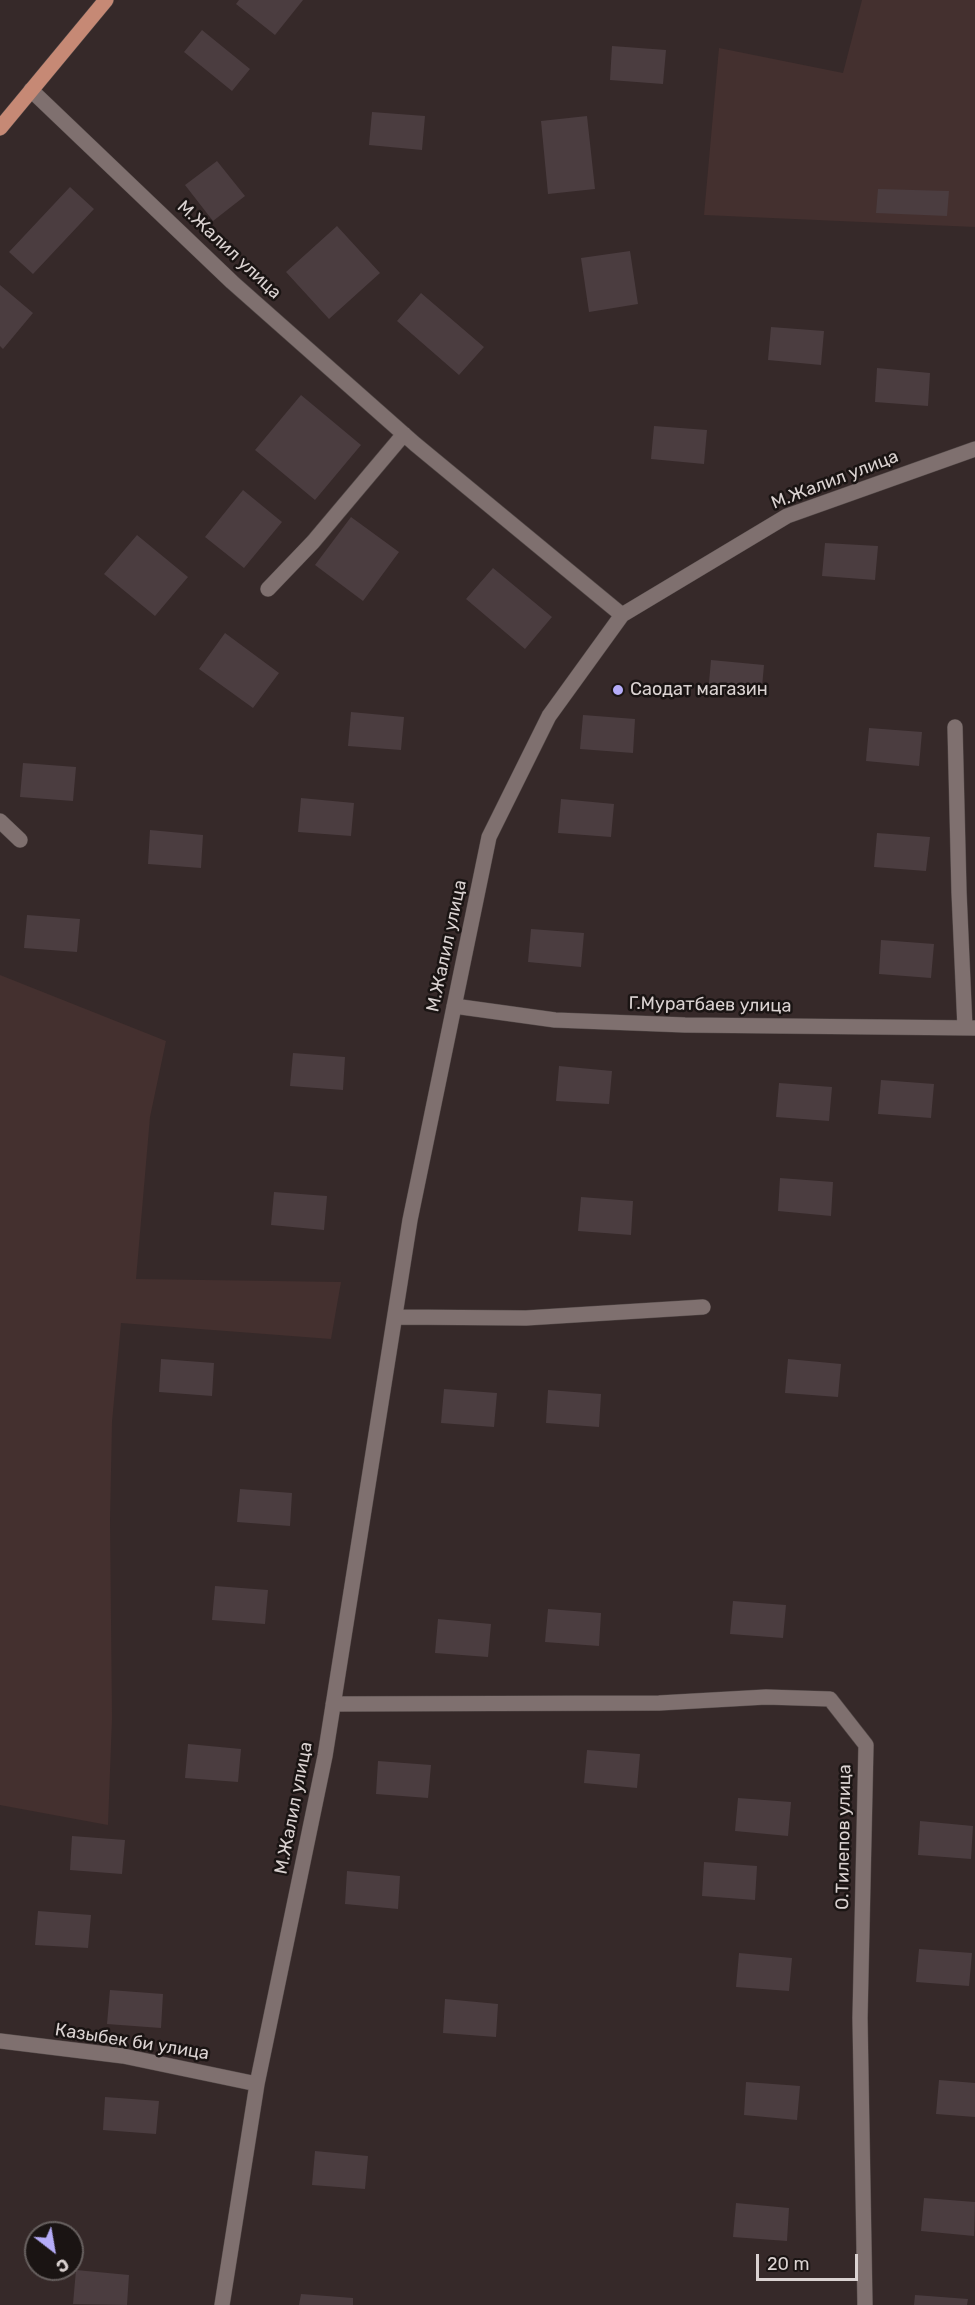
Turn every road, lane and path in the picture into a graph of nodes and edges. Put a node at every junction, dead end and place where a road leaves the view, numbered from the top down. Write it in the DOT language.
graph roads {
  1 [pos="106,0"];
  2 [pos="31,90"];
  3 [pos="0,128"];
  4 [pos="404,434"];
  5 [pos="975,449"];
  6 [pos="268,589"];
  7 [pos="622,615"];
  8 [pos="955,727"];
  9 [pos="0,821"];
  10 [pos="20,840"];
  11 [pos="454,1006"];
  12 [pos="970,1028"];
  13 [pos="703,1307"];
  14 [pos="395,1317"];
  15 [pos="333,1704"];
  16 [pos="0,2041"];
  17 [pos="256,2084"];
  18 [pos="222,2305"];
  19 [pos="865,2305"];
  1 -- 2 [label="main road"];
  2 -- 3 [label="main road"];
  2 -- 4 [label="street, М.Жалил улица"];
  4 -- 6 [label="street"];
  4 -- 7 [label="street, М.Жалил улица"];
  5 -- 7 [label="street, М.Жалил улица"];
  7 -- 11 [label="street, М.Жалил улица"];
  8 -- 12 [label="street, Г.Муратбаев улица"];
  9 -- 10 [label="street"];
  11 -- 12 [label="street, Г.Муратбаев улица"];
  11 -- 14 [label="street, М.Жалил улица"];
  13 -- 14 [label="street"];
  14 -- 15 [label="street, М.Жалил улица"];
  15 -- 17 [label="street, М.Жалил улица"];
  15 -- 19 [label="street, О.Тилепов улица"];
  16 -- 17 [label="street, Казыбек би улица"];
  17 -- 18 [label="street, М.Жалил улица"];
}
